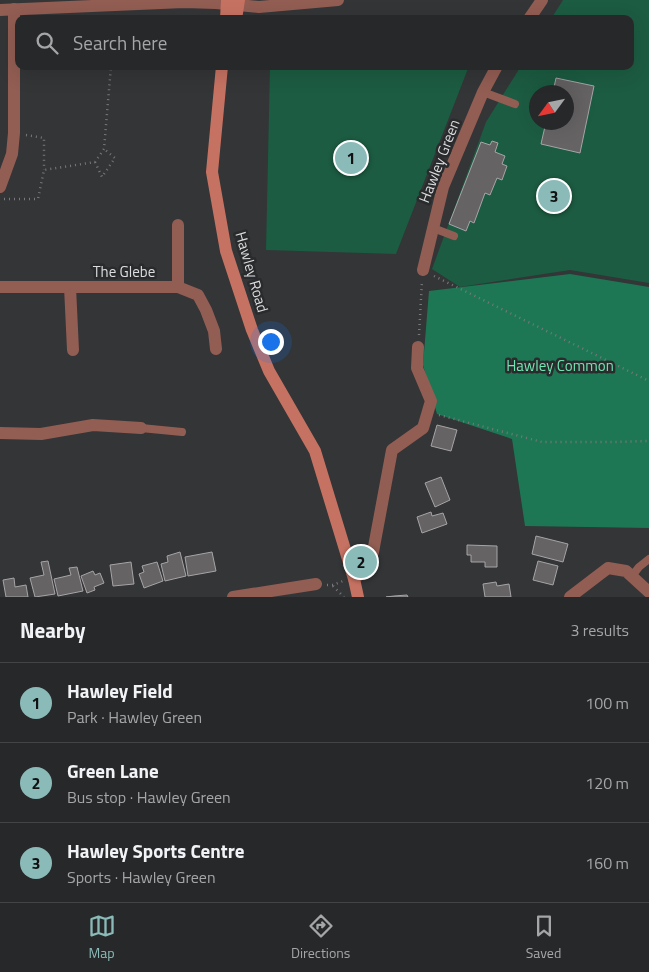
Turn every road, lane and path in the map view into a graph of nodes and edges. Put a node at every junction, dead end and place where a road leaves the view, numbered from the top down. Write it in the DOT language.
graph roads {
  1 [pos="338,0"];
  2 [pos="542,0"];
  3 [pos="233,2"];
  4 [pos="0,10"];
  5 [pos="14,10"];
  6 [pos="228,15"];
  7 [pos="235,15"];
  8 [pos="532,15"];
  9 [pos="111,70"];
  10 [pos="222,70"];
  11 [pos="229,70"];
  12 [pos="495,70"];
  13 [pos="484,92"];
  14 [pos="516,104"];
  15 [pos="218,115"];
  16 [pos="14,133"];
  17 [pos="104,149"];
  18 [pos="95,162"];
  19 [pos="44,170"];
  20 [pos="0,187"];
  21 [pos="0,199"];
  22 [pos="178,225"];
  23 [pos="433,228"];
  24 [pos="454,236"];
  25 [pos="423,270"];
  26 [pos="0,287"];
  27 [pos="70,287"];
  28 [pos="178,287"];
  29 [pos="418,347"];
  30 [pos="216,349"];
  31 [pos="72,350"];
  32 [pos="649,381"];
  33 [pos="427,415"];
  34 [pos="141,428"];
  35 [pos="182,432"];
  36 [pos="0,434"];
  37 [pos="649,441"];
  38 [pos="649,559"];
  39 [pos="632,576"];
  40 [pos="354,579"];
  41 [pos="316,584"];
  42 [pos="333,585"];
  43 [pos="649,592"];
  44 [pos="233,597"];
  45 [pos="344,597"];
  46 [pos="358,597"];
  47 [pos="570,597"];
  1 -- 3 [label="street"];
  2 -- 8 [label="street"];
  3 -- 5 [label="street"];
  3 -- 6 [label="main road"];
  3 -- 7 [label="main road"];
  4 -- 5 [label="street"];
  5 -- 16 [label="street"];
  9 -- 17 [label="path"];
  10 -- 15 [label="main road, Hawley Road"];
  11 -- 15 [label="main road, Hawley Road"];
  12 -- 13 [label="street, Hawley Green"];
  13 -- 14 [label="lane"];
  13 -- 23 [label="street, Hawley Green"];
  15 -- 40 [label="main road, Hawley Road"];
  16 -- 19 [label="path"];
  16 -- 20 [label="street"];
  17 -- 18 [label="path"];
  17 -- 18 [label="path"];
  18 -- 19 [label="path"];
  19 -- 21 [label="path"];
  22 -- 28 [label="street, The Glebe"];
  23 -- 24 [label="lane"];
  23 -- 25 [label="street, Hawley Green"];
  25 -- 29 [label="path"];
  25 -- 32 [label="path"];
  26 -- 27 [label="street, The Glebe"];
  27 -- 28 [label="street, The Glebe"];
  27 -- 31 [label="street"];
  28 -- 30 [label="street, The Glebe"];
  29 -- 33 [label="street"];
  33 -- 37 [label="path"];
  33 -- 40 [label="street"];
  34 -- 35 [label="lane"];
  34 -- 36 [label="street"];
  38 -- 39 [label="lane"];
  39 -- 43 [label="street"];
  39 -- 47 [label="street"];
  40 -- 46 [label="main road, Hawley Road"];
  41 -- 44 [label="street"];
  42 -- 45 [label="path"];
}
